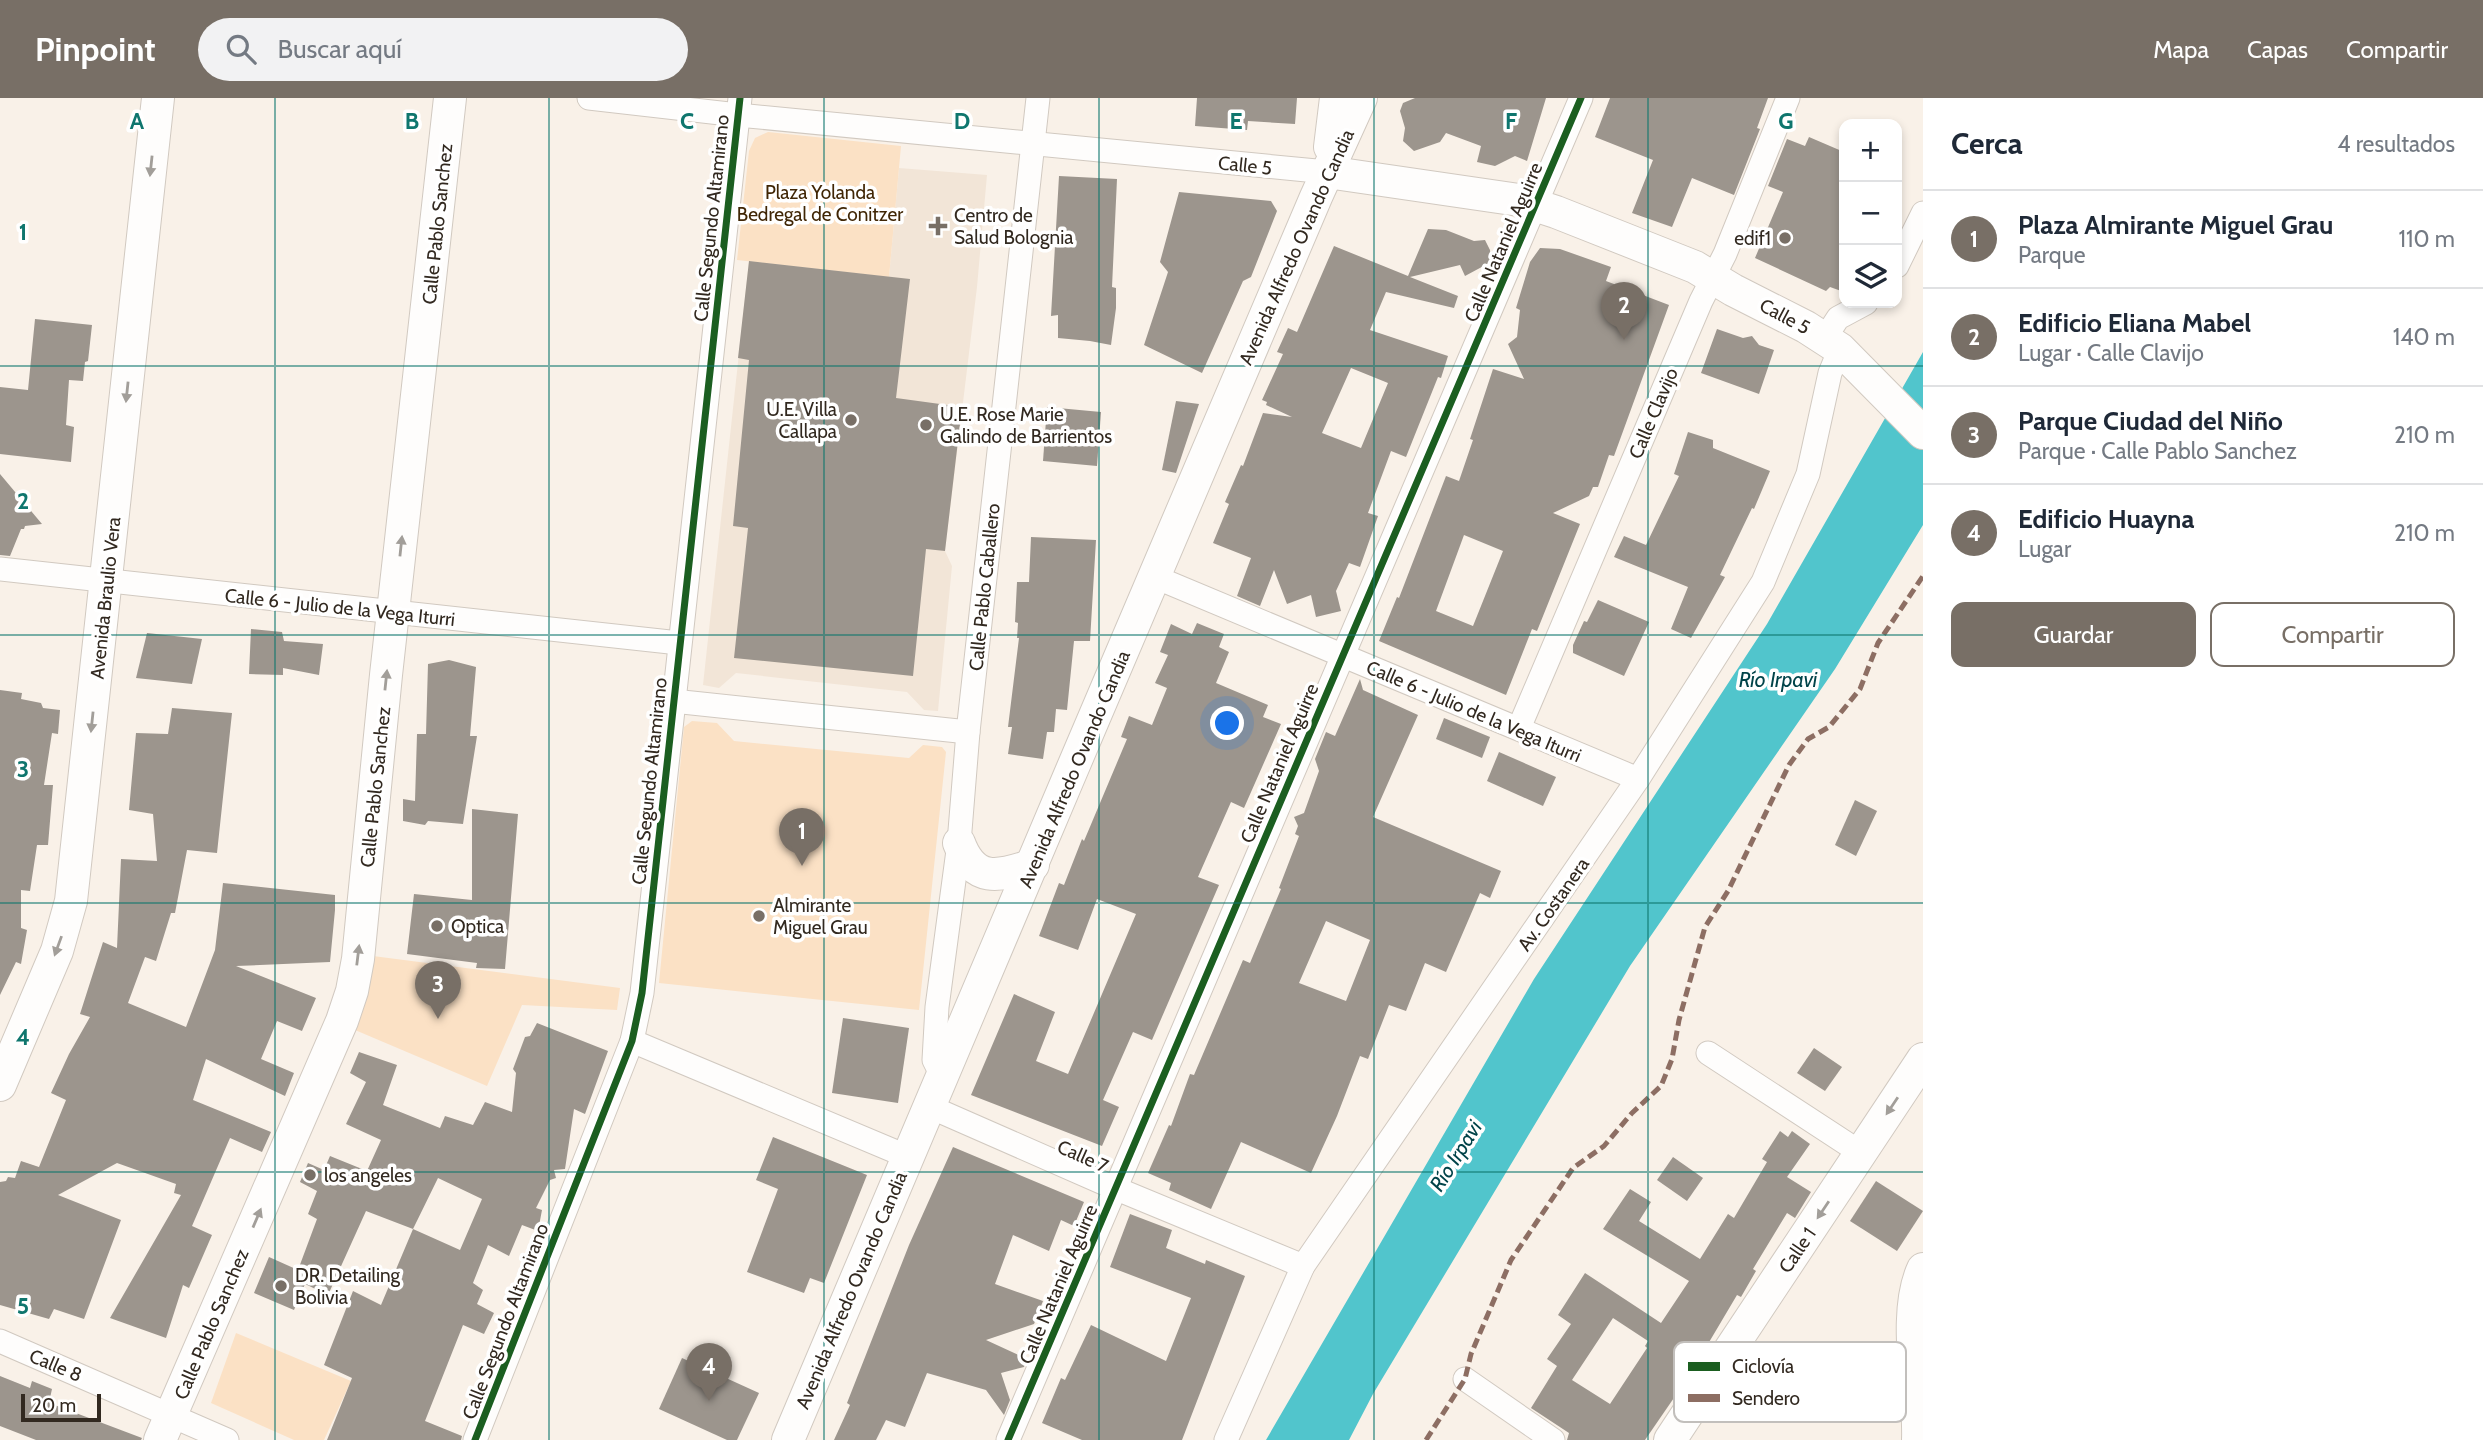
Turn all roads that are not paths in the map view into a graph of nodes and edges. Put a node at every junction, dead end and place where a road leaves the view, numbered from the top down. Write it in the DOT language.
graph roads {
  1 [pos="158,98"];
  2 [pos="450,98"];
  3 [pos="589,98"];
  4 [pos="1038,98"];
  5 [pos="1336,98"];
  6 [pos="1361,98"];
  7 [pos="1581,98"];
  8 [pos="1788,98"];
  9 [pos="739,107"];
  10 [pos="1033,143"];
  11 [pos="1327,172"];
  12 [pos="1536,206"];
  13 [pos="1923,213"];
  14 [pos="1902,256"];
  15 [pos="1714,277"];
  16 [pos="1857,308"];
  17 [pos="1842,352"];
  18 [pos="1923,433"];
  19 [pos="0,569"];
  20 [pos="1155,577"];
  21 [pos="107,581"];
  22 [pos="394,614"];
  23 [pos="679,643"];
  24 [pos="1341,655"];
  25 [pos="673,701"];
  26 [pos="1519,729"];
  27 [pos="968,732"];
  28 [pos="1638,779"];
  29 [pos="959,843"];
  30 [pos="1032,866"];
  31 [pos="632,1041"];
  32 [pos="1708,1053"];
  33 [pos="1923,1059"];
  34 [pos="941,1074"];
  35 [pos="0,1085"];
  36 [pos="928,1106"];
  37 [pos="1861,1153"];
  38 [pos="906,1156"];
  39 [pos="1117,1189"];
  40 [pos="1303,1266"];
  41 [pos="1923,1269"];
  42 [pos="0,1341"];
  43 [pos="1735,1342"];
  44 [pos="1465,1380"];
  45 [pos="1682,1422"];
  46 [pos="166,1428"];
  47 [pos="227,1440"];
  48 [pos="475,1440"];
  49 [pos="788,1440"];
  50 [pos="1008,1440"];
  51 [pos="1226,1440"];
  52 [pos="1553,1440"];
  53 [pos="1670,1440"];
  54 [pos="1918,1440"];
  1 -- 21 [label="main road, Avenida Braulio Vera, one-way"];
  22 -- 2 [label="main road, Calle Pablo Sanchez, one-way"];
  3 -- 9 [label="street, Calle 5"];
  4 -- 10 [label="street, Calle Pablo Caballero"];
  5 -- 11 [label="main road"];
  6 -- 11 [label="main road, Avenida Alfredo Ovando Candia"];
  7 -- 12 [label="street, Calle Nataniel Aguirre"];
  8 -- 15 [label="street, Calle Clavijo"];
  9 -- 10 [label="street, Calle 5"];
  9 -- 23 [label="street, Calle Segundo Altamirano"];
  10 -- 11 [label="street, Calle 5"];
  10 -- 27 [label="street, Calle Pablo Caballero"];
  11 -- 12 [label="main road, Calle 5"];
  11 -- 20 [label="main road, Avenida Alfredo Ovando Candia"];
  12 -- 15 [label="main road, Calle 5"];
  12 -- 24 [label="street, Calle Nataniel Aguirre"];
  13 -- 14 [label="street"];
  15 -- 17 [label="main road, Calle 5"];
  15 -- 26 [label="street, Calle Clavijo"];
  16 -- 17 [label="street"];
  17 -- 18 [label="main road, Calle 5"];
  17 -- 28 [label="street, Av. Costanera"];
  19 -- 21 [label="street, Calle 6 - Julio de la Vega Iturri"];
  20 -- 24 [label="street, Calle 6 - Julio de la Vega Iturri"];
  20 -- 30 [label="main road, Avenida Alfredo Ovando Candia"];
  21 -- 22 [label="street, Calle 6 - Julio de la Vega Iturri"];
  21 -- 35 [label="main road, Avenida Braulio Vera, one-way"];
  22 -- 23 [label="street, Calle 6 - Julio de la Vega Iturri"];
  46 -- 22 [label="main road, Calle Pablo Sanchez, one-way"];
  23 -- 25 [label="street, Calle Segundo Altamirano"];
  24 -- 26 [label="street, Calle 6 - Julio de la Vega Iturri"];
  24 -- 39 [label="street, Calle Nataniel Aguirre"];
  25 -- 27 [label="street"];
  25 -- 31 [label="street, Calle Segundo Altamirano"];
  26 -- 28 [label="street, Calle 6 - Julio de la Vega Iturri"];
  27 -- 29 [label="street, Calle Pablo Caballero"];
  28 -- 40 [label="street, Av. Costanera"];
  29 -- 30 [label="main road"];
  29 -- 34 [label="street, Calle Pablo Caballero"];
  30 -- 34 [label="main road, Avenida Alfredo Ovando Candia"];
  31 -- 38 [label="street"];
  31 -- 48 [label="street, Calle Segundo Altamirano"];
  32 -- 37 [label="street"];
  33 -- 37 [label="main road, Calle 1, one-way"];
  34 -- 36 [label="main road, Avenida Alfredo Ovando Candia"];
  36 -- 38 [label="main road, Avenida Alfredo Ovando Candia"];
  36 -- 39 [label="street, Calle 7"];
  37 -- 43 [label="main road, Calle 1, one-way"];
  38 -- 49 [label="main road, Avenida Alfredo Ovando Candia"];
  39 -- 40 [label="street, Calle 7"];
  39 -- 50 [label="street, Calle Nataniel Aguirre"];
  40 -- 51 [label="street, Av. Costanera"];
  41 -- 54 [label="main road"];
  42 -- 46 [label="street, Calle 8"];
  44 -- 52 [label="street"];
  45 -- 53 [label="main road, Calle 1, one-way"];
  46 -- 47 [label="street, Calle 8"];
}
